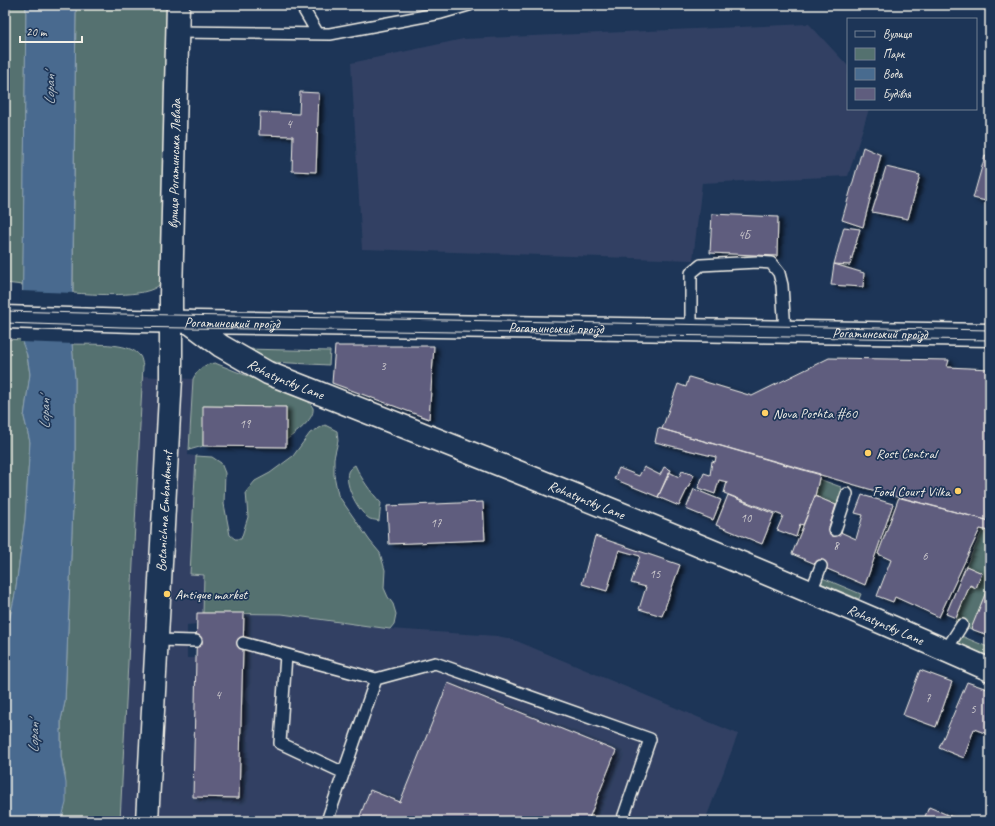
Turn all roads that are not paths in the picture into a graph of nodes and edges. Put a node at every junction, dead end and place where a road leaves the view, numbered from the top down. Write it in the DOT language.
graph roads {
  1 [pos="178,5"];
  2 [pos="301,5"];
  3 [pos="470,5"];
  4 [pos="439,9"];
  5 [pos="177,32"];
  6 [pos="318,34"];
  7 [pos="5,317"];
  8 [pos="180,322"];
  9 [pos="691,330"];
  10 [pos="785,332"];
  11 [pos="990,335"];
  12 [pos="847,494"];
  13 [pos="835,530"];
  14 [pos="821,566"];
  15 [pos="811,592"];
  16 [pos="962,625"];
  17 [pos="158,640"];
  18 [pos="196,641"];
  19 [pos="243,643"];
  20 [pos="946,650"];
  21 [pos="286,655"];
  22 [pos="990,670"];
  23 [pos="376,679"];
  24 [pos="344,773"];
  25 [pos="150,820"];
  26 [pos="328,821"];
  27 [pos="622,821"];
  1 -- 5 [label="street, вулиця Рогатинська Левада"];
  2 -- 6 [label="lane"];
  3 -- 4 [label="lane"];
  4 -- 6 [label="lane"];
  5 -- 6 [label="lane"];
  5 -- 8 [label="street, вулиця Рогатинська Левада"];
  7 -- 8 [label="street, Рогатинський проїзд"];
  8 -- 9 [label="street, Рогатинський проїзд"];
  8 -- 15 [label="street, Rohatynsky Lane"];
  8 -- 17 [label="street, Botanichna Embankment"];
  9 -- 10 [label="street, Рогатинський проїзд"];
  9 -- 10 [label="lane"];
  10 -- 11 [label="street, Рогатинський проїзд"];
  12 -- 13 [label="lane"];
  14 -- 15 [label="lane"];
  15 -- 20 [label="street, Rohatynsky Lane"];
  16 -- 20 [label="lane"];
  17 -- 18 [label="lane"];
  17 -- 25 [label="street, Botanichna Embankment"];
  19 -- 21 [label="lane"];
  20 -- 22 [label="street, Rohatynsky Lane"];
  21 -- 23 [label="lane"];
  21 -- 24 [label="lane"];
  23 -- 24 [label="lane"];
  23 -- 27 [label="lane"];
  24 -- 26 [label="lane"];
}
